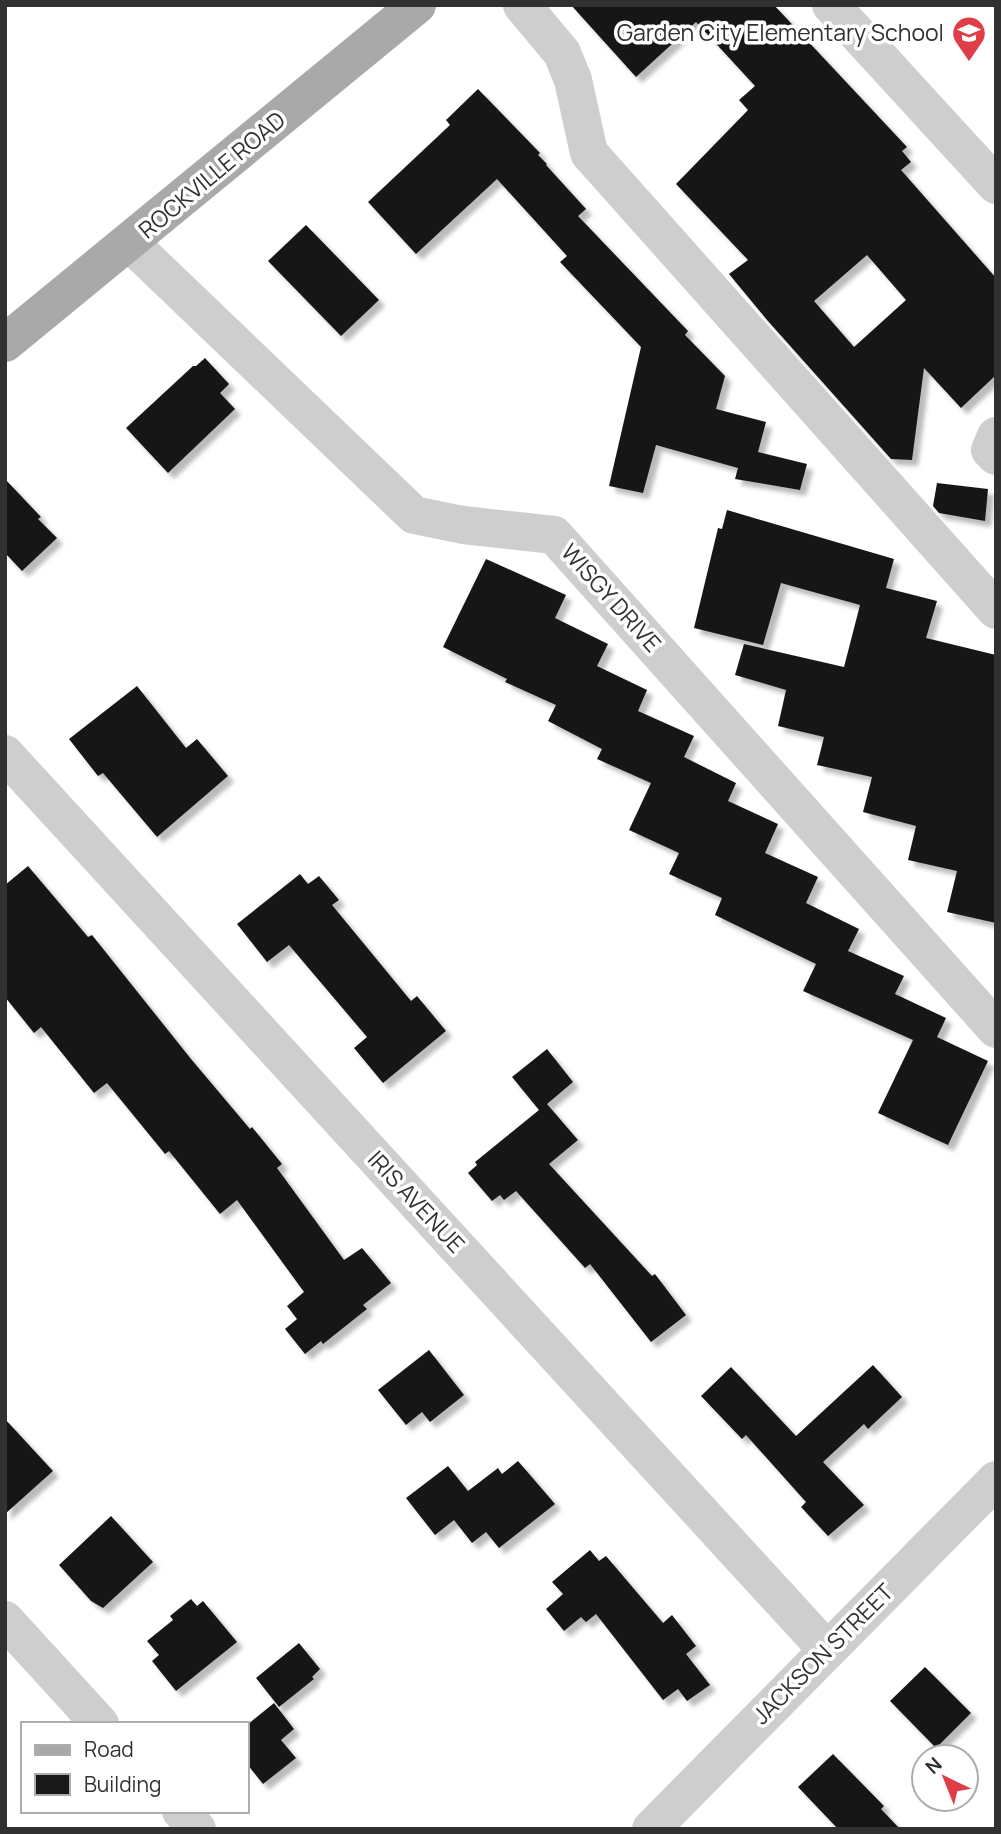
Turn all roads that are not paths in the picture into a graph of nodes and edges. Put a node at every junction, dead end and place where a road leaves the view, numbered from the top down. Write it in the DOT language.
graph roads {
  1 [pos="417,5"];
  2 [pos="522,5"];
  3 [pos="831,5"];
  4 [pos="996,185"];
  5 [pos="130,243"];
  6 [pos="5,343"];
  7 [pos="996,436"];
  8 [pos="996,456"];
  9 [pos="996,610"];
  10 [pos="5,754"];
  11 [pos="996,1029"];
  12 [pos="996,1480"];
  13 [pos="5,1620"];
  14 [pos="827,1650"];
  15 [pos="98,1722"];
  16 [pos="183,1813"];
  17 [pos="197,1829"];
  18 [pos="651,1829"];
  1 -- 5 [label="main road, ROCKVILLE ROAD"];
  2 -- 9 [label="street"];
  3 -- 4 [label="street"];
  5 -- 6 [label="main road, ROCKVILLE ROAD"];
  5 -- 11 [label="street, WISGY DRIVE"];
  7 -- 8 [label="street"];
  10 -- 14 [label="street, IRIS AVENUE"];
  12 -- 14 [label="street, JACKSON STREET"];
  13 -- 15 [label="street"];
  14 -- 18 [label="street, JACKSON STREET"];
  16 -- 17 [label="street"];
}
